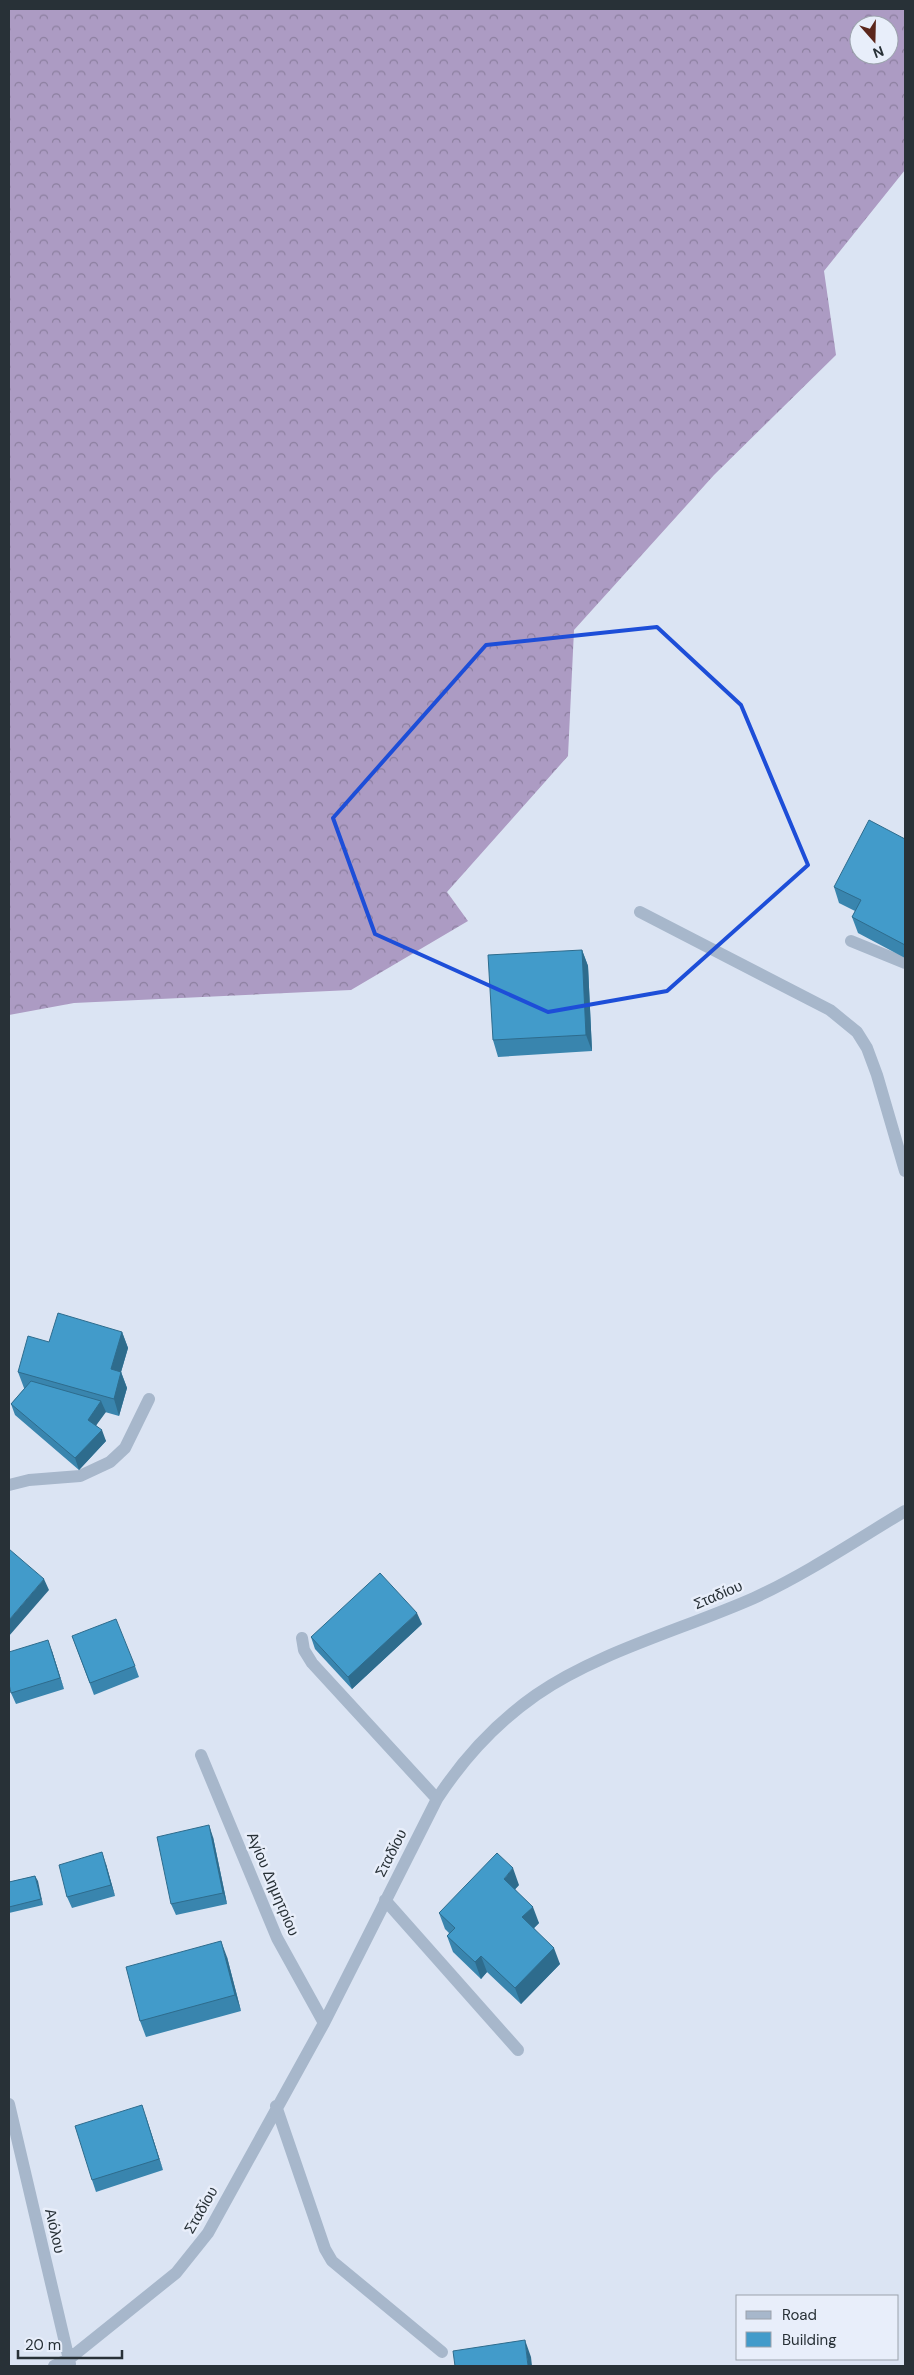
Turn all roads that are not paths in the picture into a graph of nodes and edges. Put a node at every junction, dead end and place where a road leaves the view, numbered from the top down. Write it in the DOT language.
graph roads {
  1 [pos="640,912"];
  2 [pos="851,941"];
  3 [pos="905,963"];
  4 [pos="905,1171"];
  5 [pos="149,1399"];
  6 [pos="9,1485"];
  7 [pos="905,1511"];
  8 [pos="302,1638"];
  9 [pos="201,1755"];
  10 [pos="438,1799"];
  11 [pos="385,1900"];
  12 [pos="324,2023"];
  13 [pos="518,2050"];
  14 [pos="9,2104"];
  15 [pos="276,2106"];
  16 [pos="442,2352"];
  17 [pos="70,2362"];
  18 [pos="54,2366"];
  1 -- 4 [label="street"];
  2 -- 3 [label="street"];
  5 -- 6 [label="street"];
  7 -- 10 [label="street, Σταδίου"];
  8 -- 10 [label="street"];
  9 -- 12 [label="street, Αγίου Δημητρίου"];
  10 -- 11 [label="street, Σταδίου"];
  11 -- 12 [label="street, Σταδίου"];
  11 -- 13 [label="street"];
  12 -- 15 [label="street, Σταδίου"];
  14 -- 17 [label="street, Αιόλου"];
  15 -- 16 [label="street"];
  15 -- 17 [label="street, Σταδίου"];
  17 -- 18 [label="street, Σταδίου"];
}
